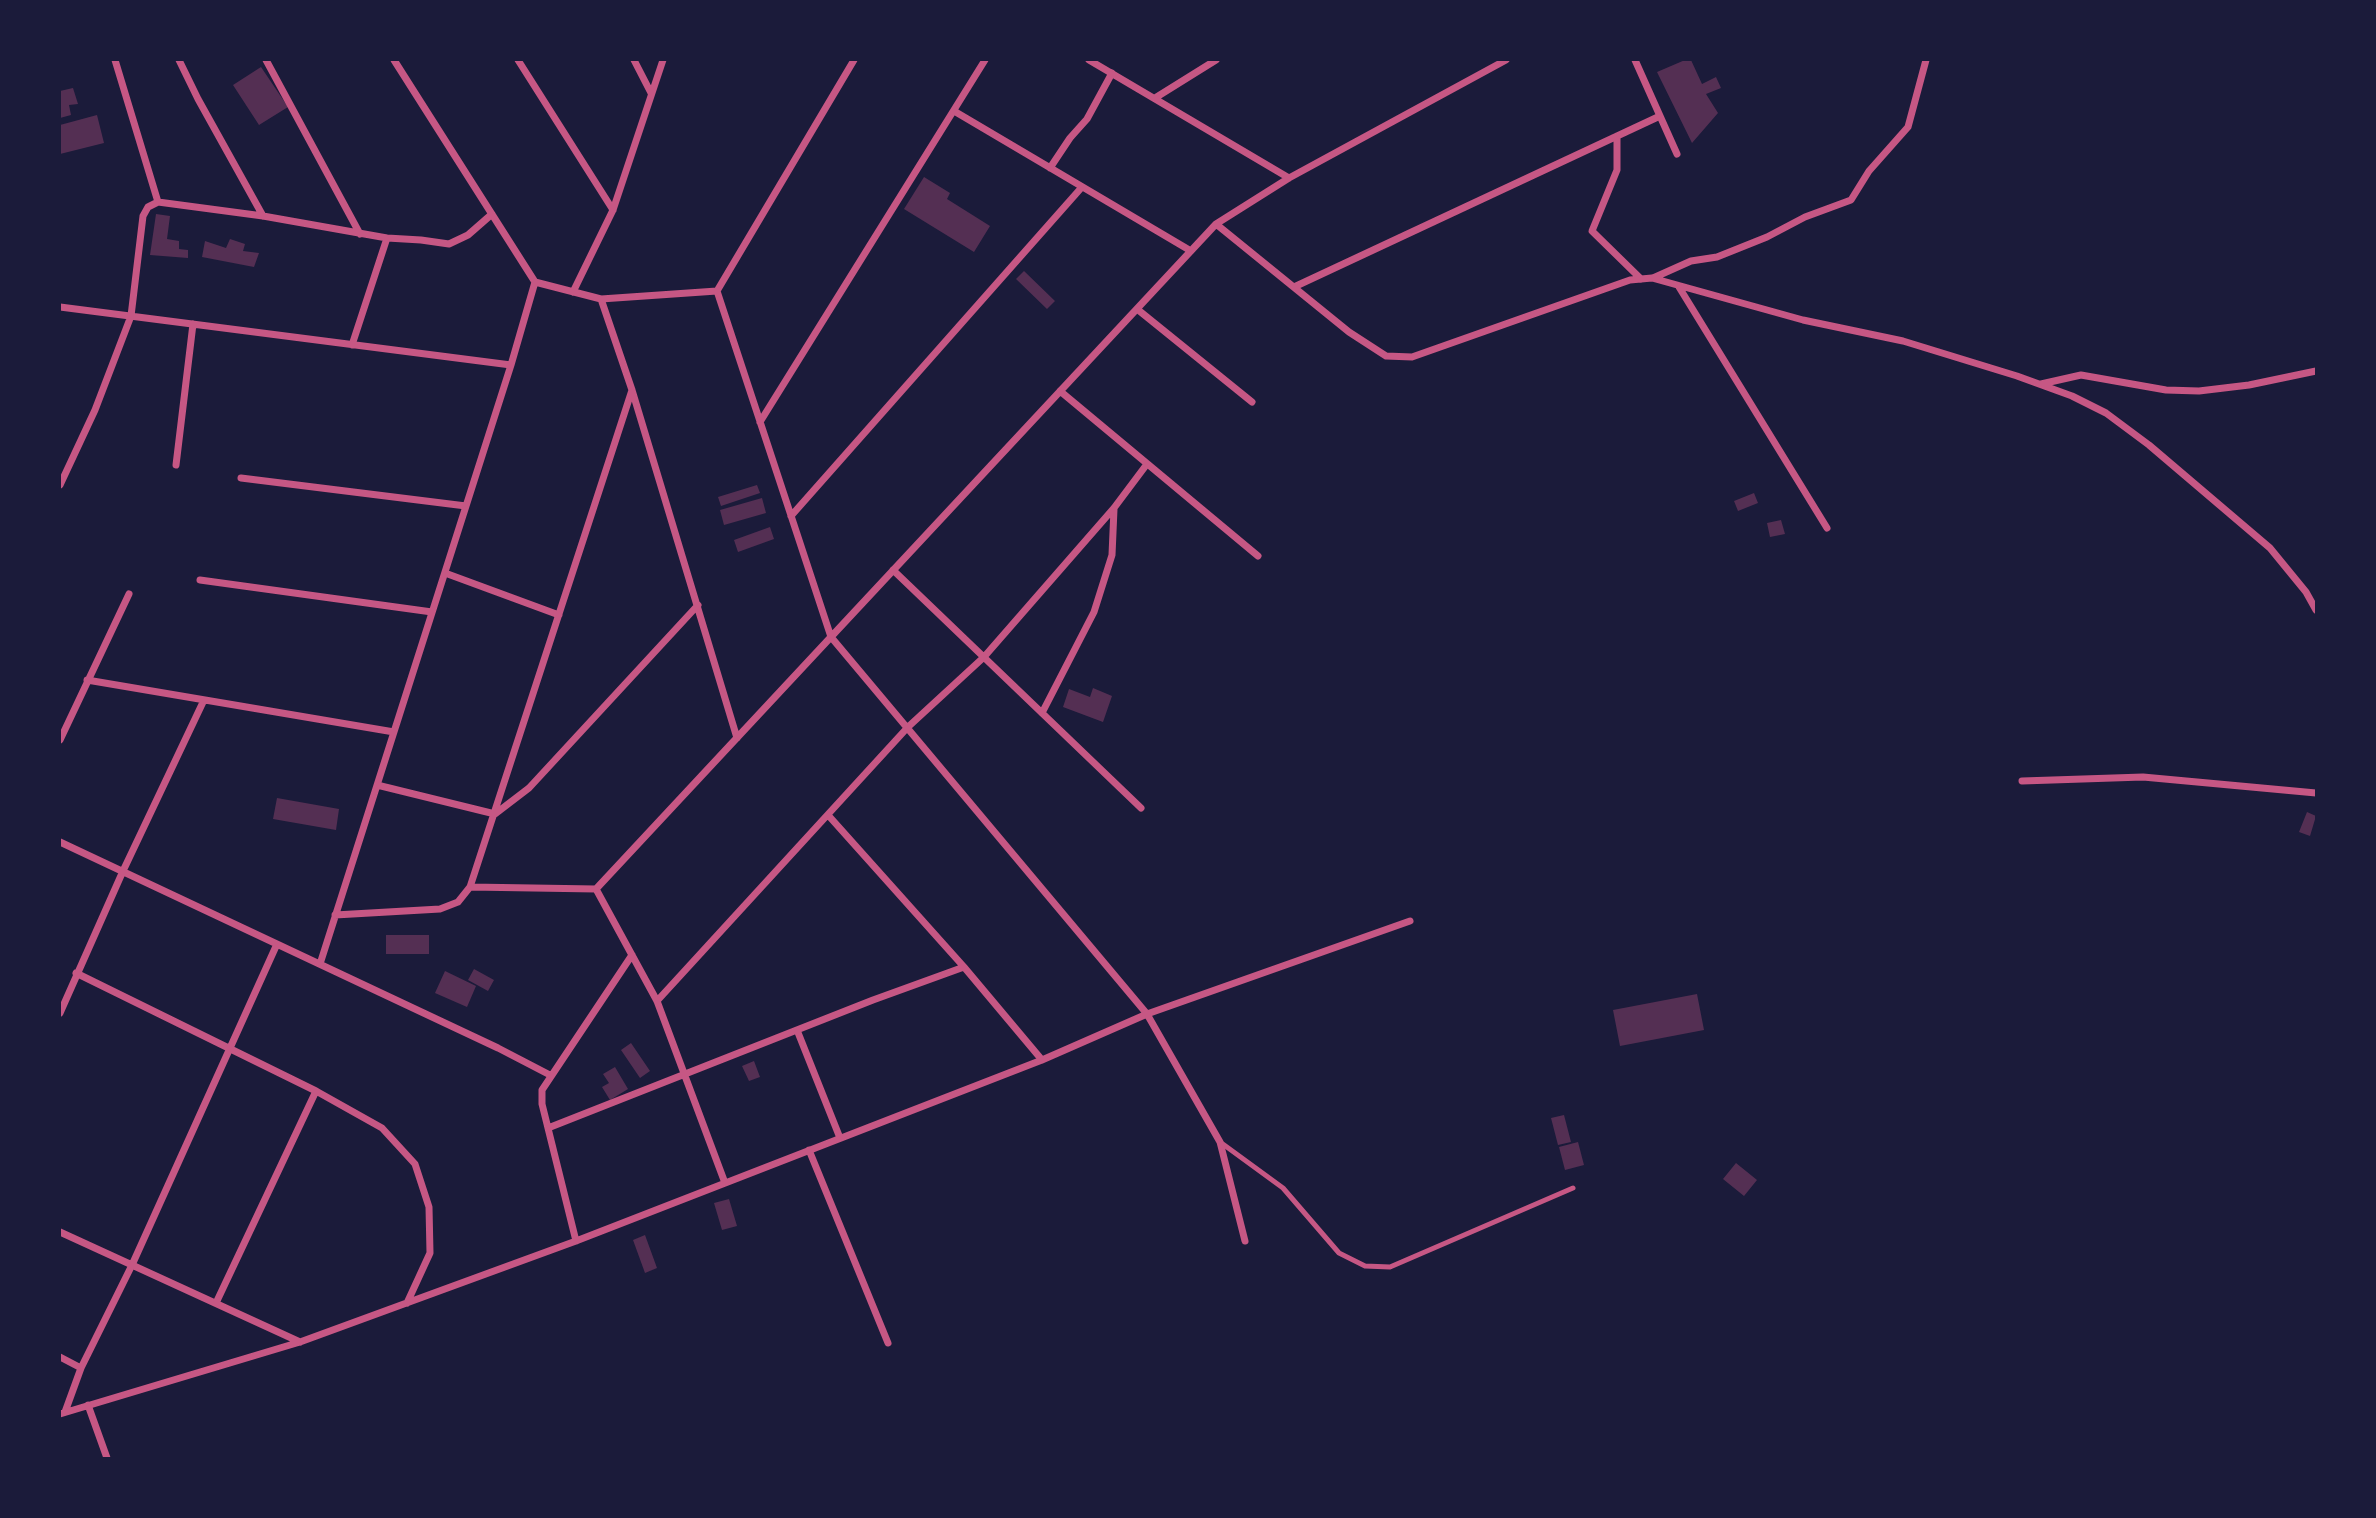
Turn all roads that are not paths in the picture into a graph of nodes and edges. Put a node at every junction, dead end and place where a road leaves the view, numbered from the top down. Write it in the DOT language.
graph roads {
  1 [pos="115,60"];
  2 [pos="179,60"];
  3 [pos="266,60"];
  4 [pos="394,60"];
  5 [pos="518,60"];
  6 [pos="634,60"];
  7 [pos="663,60"];
  8 [pos="854,60"];
  9 [pos="985,60"];
  10 [pos="1089,60"];
  11 [pos="1216,60"];
  12 [pos="1506,60"];
  13 [pos="1635,60"];
  14 [pos="1926,60"];
  15 [pos="1112,73"];
  16 [pos="651,93"];
  17 [pos="1156,98"];
  18 [pos="954,111"];
  19 [pos="1660,116"];
  20 [pos="1617,136"];
  21 [pos="1677,154"];
  22 [pos="1050,168"];
  23 [pos="1289,178"];
  24 [pos="1082,187"];
  25 [pos="158,202"];
  26 [pos="613,210"];
  27 [pos="492,214"];
  28 [pos="262,216"];
  29 [pos="1216,224"];
  30 [pos="360,234"];
  31 [pos="387,238"];
  32 [pos="1191,251"];
  33 [pos="1652,278"];
  34 [pos="1641,279"];
  35 [pos="535,282"];
  36 [pos="1679,286"];
  37 [pos="1294,287"];
  38 [pos="716,291"];
  39 [pos="572,292"];
  40 [pos="601,299"];
  41 [pos="60,307"];
  42 [pos="1137,309"];
  43 [pos="131,316"];
  44 [pos="193,324"];
  45 [pos="352,345"];
  46 [pos="511,365"];
  47 [pos="2316,371"];
  48 [pos="2040,384"];
  49 [pos="632,390"];
  50 [pos="1060,391"];
  51 [pos="1252,401"];
  52 [pos="760,422"];
  53 [pos="1146,464"];
  54 [pos="176,465"];
  55 [pos="240,478"];
  56 [pos="60,485"];
  57 [pos="466,506"];
  58 [pos="1114,508"];
  59 [pos="791,516"];
  60 [pos="1827,528"];
  61 [pos="1258,556"];
  62 [pos="893,570"];
  63 [pos="444,573"];
  64 [pos="200,580"];
  65 [pos="129,594"];
  66 [pos="698,605"];
  67 [pos="2316,610"];
  68 [pos="432,612"];
  69 [pos="559,615"];
  70 [pos="831,637"];
  71 [pos="984,657"];
  72 [pos="87,680"];
  73 [pos="204,700"];
  74 [pos="1042,713"];
  75 [pos="908,727"];
  76 [pos="394,732"];
  77 [pos="737,738"];
  78 [pos="60,740"];
  79 [pos="2022,781"];
  80 [pos="377,785"];
  81 [pos="2316,793"];
  82 [pos="1141,808"];
  83 [pos="495,814"];
  84 [pos="828,815"];
  85 [pos="60,842"];
  86 [pos="123,871"];
  87 [pos="470,887"];
  88 [pos="596,889"];
  89 [pos="335,915"];
  90 [pos="1410,921"];
  91 [pos="277,944"];
  92 [pos="632,955"];
  93 [pos="320,964"];
  94 [pos="964,967"];
  95 [pos="76,973"];
  96 [pos="60,991"];
  97 [pos="67,996"];
  98 [pos="657,1001"];
  99 [pos="60,1013"];
  100 [pos="1147,1014"];
  101 [pos="797,1030"];
  102 [pos="230,1047"];
  103 [pos="1042,1060"];
  104 [pos="684,1074"];
  105 [pos="550,1075"];
  106 [pos="316,1091"];
  107 [pos="548,1128"];
  108 [pos="841,1138"];
  109 [pos="1220,1142"];
  110 [pos="809,1150"];
  111 [pos="725,1184"];
  112 [pos="1573,1188"];
  113 [pos="60,1232"];
  114 [pos="576,1241"];
  115 [pos="1245,1241"];
  116 [pos="132,1265"];
  117 [pos="216,1303"];
  118 [pos="407,1303"];
  119 [pos="300,1342"];
  120 [pos="888,1343"];
  121 [pos="60,1357"];
  122 [pos="81,1368"];
  123 [pos="88,1405"];
  124 [pos="62,1413"];
  125 [pos="107,1458"];
  1 -- 25 [label="street"];
  2 -- 28 [label="street"];
  3 -- 30 [label="street"];
  4 -- 27 [label="street"];
  5 -- 26 [label="street"];
  6 -- 16 [label="street"];
  7 -- 16 [label="street"];
  8 -- 38 [label="street"];
  9 -- 18 [label="street"];
  10 -- 15 [label="street"];
  11 -- 17 [label="street"];
  12 -- 23 [label="street"];
  13 -- 19 [label="street"];
  14 -- 33 [label="street"];
  15 -- 17 [label="street"];
  15 -- 22 [label="street"];
  16 -- 26 [label="street"];
  17 -- 23 [label="street"];
  18 -- 22 [label="street"];
  18 -- 52 [label="street"];
  19 -- 20 [label="street"];
  19 -- 21 [label="street"];
  20 -- 34 [label="street"];
  20 -- 37 [label="street"];
  22 -- 24 [label="street"];
  23 -- 29 [label="street"];
  24 -- 32 [label="street"];
  24 -- 59 [label="street"];
  25 -- 28 [label="street"];
  25 -- 43 [label="street"];
  26 -- 39 [label="street"];
  27 -- 31 [label="street"];
  27 -- 35 [label="street"];
  28 -- 30 [label="street"];
  29 -- 32 [label="street"];
  29 -- 37 [label="street"];
  30 -- 31 [label="street"];
  31 -- 45 [label="street"];
  32 -- 42 [label="street"];
  33 -- 34 [label="street"];
  33 -- 36 [label="street"];
  34 -- 37 [label="street"];
  35 -- 39 [label="street"];
  35 -- 46 [label="street"];
  36 -- 48 [label="street"];
  36 -- 60 [label="street"];
  38 -- 40 [label="street"];
  38 -- 52 [label="street"];
  39 -- 40 [label="street"];
  40 -- 49 [label="street"];
  41 -- 43 [label="street"];
  42 -- 50 [label="street"];
  42 -- 51 [label="street"];
  43 -- 44 [label="street"];
  43 -- 56 [label="street"];
  44 -- 45 [label="street"];
  44 -- 54 [label="street"];
  45 -- 46 [label="street"];
  46 -- 57 [label="street"];
  47 -- 48 [label="street"];
  48 -- 67 [label="street"];
  49 -- 66 [label="street"];
  49 -- 69 [label="street"];
  50 -- 53 [label="street"];
  50 -- 62 [label="street"];
  52 -- 59 [label="street"];
  53 -- 58 [label="street"];
  53 -- 61 [label="street"];
  55 -- 57 [label="street"];
  57 -- 63 [label="street"];
  58 -- 71 [label="street"];
  58 -- 74 [label="street"];
  59 -- 70 [label="street"];
  62 -- 70 [label="street"];
  62 -- 71 [label="street"];
  63 -- 68 [label="street"];
  63 -- 69 [label="street"];
  64 -- 68 [label="street"];
  65 -- 72 [label="street"];
  66 -- 77 [label="street"];
  66 -- 83 [label="street"];
  68 -- 76 [label="street"];
  69 -- 83 [label="street"];
  70 -- 75 [label="street"];
  70 -- 77 [label="street"];
  71 -- 74 [label="street"];
  71 -- 75 [label="street"];
  72 -- 73 [label="street"];
  72 -- 78 [label="street"];
  73 -- 76 [label="street"];
  73 -- 86 [label="street"];
  74 -- 82 [label="street"];
  75 -- 84 [label="street"];
  75 -- 100 [label="street"];
  76 -- 80 [label="street"];
  77 -- 88 [label="street"];
  79 -- 81 [label="street"];
  80 -- 83 [label="street"];
  80 -- 89 [label="street"];
  83 -- 87 [label="street"];
  84 -- 94 [label="street"];
  84 -- 98 [label="street"];
  85 -- 86 [label="street"];
  86 -- 91 [label="street"];
  86 -- 95 [label="street"];
  87 -- 88 [label="street"];
  87 -- 89 [label="street"];
  88 -- 92 [label="street"];
  89 -- 93 [label="street"];
  90 -- 100 [label="street"];
  91 -- 93 [label="street"];
  91 -- 102 [label="street"];
  92 -- 98 [label="street"];
  92 -- 105 [label="street"];
  93 -- 105 [label="street"];
  94 -- 101 [label="street"];
  94 -- 103 [label="street"];
  95 -- 97 [label="street"];
  95 -- 102 [label="street"];
  96 -- 97 [label="street"];
  97 -- 99 [label="street"];
  98 -- 104 [label="street"];
  100 -- 103 [label="street"];
  100 -- 109 [label="street"];
  101 -- 104 [label="street"];
  101 -- 108 [label="street"];
  102 -- 106 [label="street"];
  102 -- 116 [label="street"];
  103 -- 108 [label="street"];
  104 -- 107 [label="street"];
  104 -- 111 [label="street"];
  105 -- 107 [label="street"];
  106 -- 117 [label="street"];
  106 -- 118 [label="street"];
  107 -- 114 [label="street"];
  108 -- 110 [label="street"];
  109 -- 112 [label="lane"];
  109 -- 115 [label="street"];
  110 -- 111 [label="street"];
  110 -- 120 [label="street"];
  111 -- 114 [label="street"];
  113 -- 116 [label="street"];
  114 -- 118 [label="street"];
  116 -- 117 [label="street"];
  116 -- 122 [label="street"];
  117 -- 119 [label="street"];
  118 -- 119 [label="street"];
  119 -- 123 [label="street"];
  121 -- 122 [label="street"];
  122 -- 124 [label="street"];
  123 -- 124 [label="street"];
  123 -- 125 [label="street"];
}
